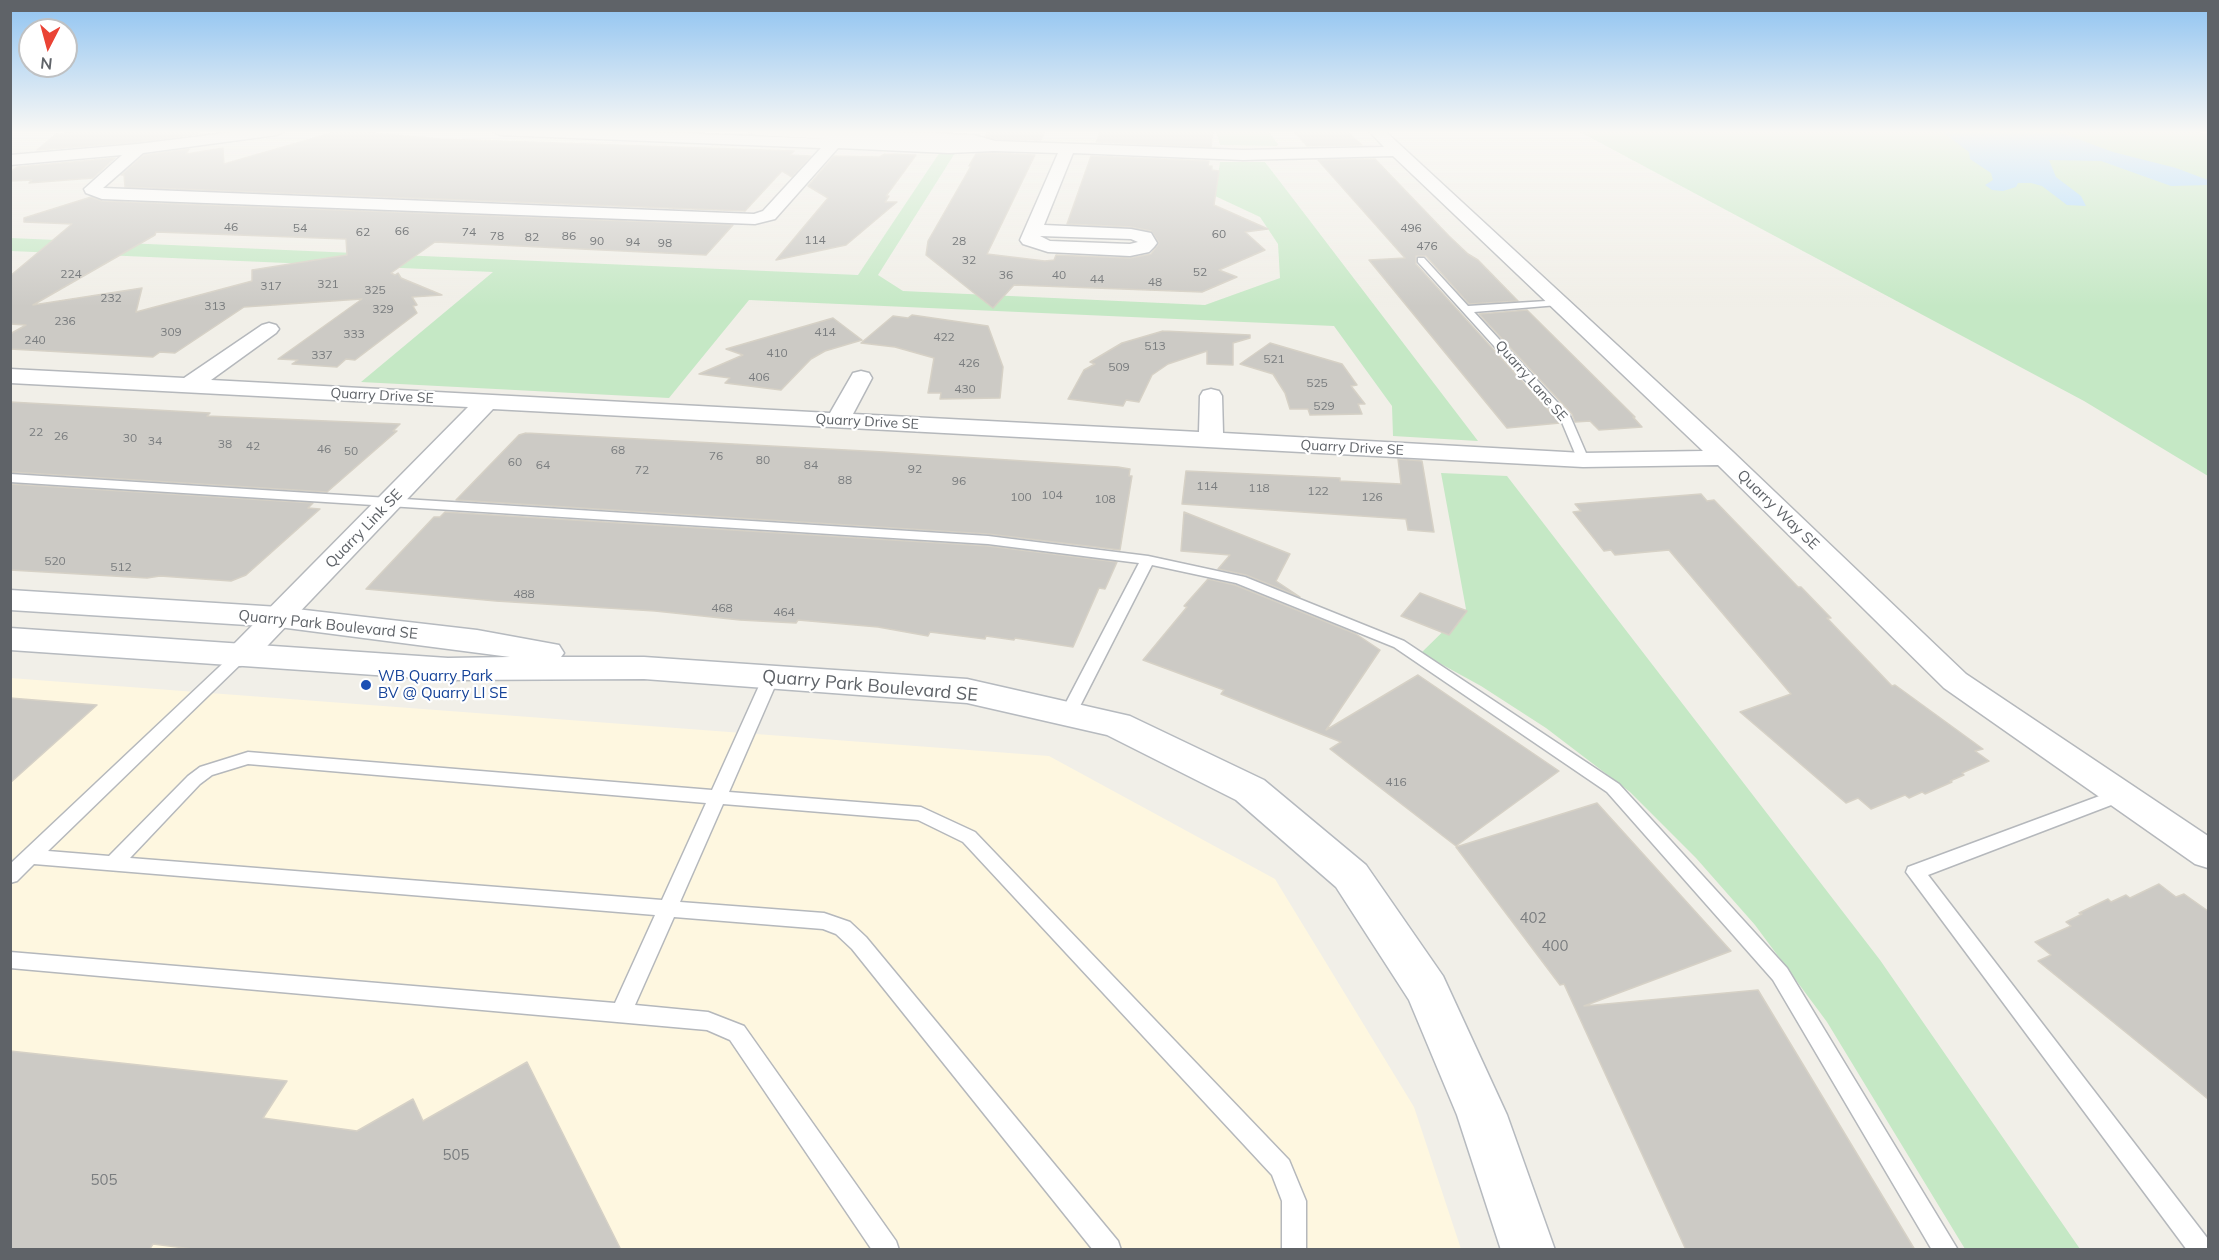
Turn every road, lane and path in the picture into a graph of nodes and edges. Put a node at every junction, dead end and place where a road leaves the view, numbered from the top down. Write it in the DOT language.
graph roads {
  1 [pos="94,190"];
  2 [pos="792,190"];
  3 [pos="1050,190"];
  4 [pos="1438,190"];
  5 [pos="1034,230"];
  6 [pos="1421,260"];
  7 [pos="1558,302"];
  8 [pos="1467,309"];
  9 [pos="269,329"];
  10 [pos="10,376"];
  11 [pos="861,378"];
  12 [pos="189,385"];
  13 [pos="1211,396"];
  14 [pos="487,402"];
  15 [pos="838,420"];
  16 [pos="1211,441"];
  17 [pos="1724,457"];
  18 [pos="1583,460"];
  19 [pos="10,478"];
  20 [pos="390,502"];
  21 [pos="1148,560"];
  22 [pos="10,600"];
  23 [pos="279,617"];
  24 [pos="10,639"];
  25 [pos="240,656"];
  26 [pos="644,668"];
  27 [pos="771,677"];
  28 [pos="1068,714"];
  29 [pos="2121,794"];
  30 [pos="717,798"];
  31 [pos="2208,854"];
  32 [pos="31,857"];
  33 [pos="114,863"];
  34 [pos="10,876"];
  35 [pos="667,909"];
  36 [pos="10,960"];
  37 [pos="621,1013"];
  38 [pos="887,1250"];
  39 [pos="1109,1250"];
  40 [pos="1294,1250"];
  41 [pos="1528,1250"];
  42 [pos="1946,1250"];
  43 [pos="2202,1250"];
  1 -- 2 [label="street"];
  3 -- 5 [label="street"];
  4 -- 7 [label="street, Quarry Way SE"];
  5 -- 5 [label="street"];
  6 -- 8 [label="lane, Quarry Lane SE"];
  7 -- 8 [label="lane"];
  7 -- 17 [label="street, Quarry Way SE"];
  8 -- 18 [label="lane, Quarry Lane SE"];
  9 -- 12 [label="street"];
  10 -- 12 [label="street, Quarry Drive SE"];
  11 -- 15 [label="street"];
  12 -- 14 [label="street, Quarry Drive SE"];
  13 -- 16 [label="street"];
  14 -- 15 [label="street, Quarry Drive SE"];
  14 -- 20 [label="street, Quarry Link SE"];
  15 -- 16 [label="street, Quarry Drive SE"];
  16 -- 18 [label="street, Quarry Drive SE"];
  17 -- 18 [label="street, Quarry Drive SE"];
  17 -- 29 [label="street, Quarry Way SE"];
  19 -- 20 [label="lane"];
  20 -- 21 [label="lane"];
  20 -- 23 [label="street, Quarry Link SE"];
  21 -- 28 [label="lane"];
  21 -- 42 [label="lane"];
  22 -- 23 [label="street, Quarry Park Boulevard SE"];
  23 -- 25 [label="street, Quarry Link SE"];
  23 -- 26 [label="street, Quarry Park Boulevard SE"];
  24 -- 25 [label="street, Quarry Park Boulevard SE"];
  25 -- 26 [label="street, Quarry Park Boulevard SE"];
  25 -- 32 [label="lane"];
  26 -- 27 [label="street, Quarry Park Boulevard SE"];
  27 -- 28 [label="street, Quarry Park Boulevard SE"];
  27 -- 30 [label="lane"];
  28 -- 41 [label="street, Quarry Park Boulevard SE"];
  29 -- 31 [label="street, Quarry Way SE"];
  29 -- 43 [label="lane"];
  30 -- 33 [label="lane"];
  30 -- 35 [label="lane"];
  30 -- 40 [label="lane"];
  32 -- 33 [label="lane"];
  32 -- 34 [label="lane"];
  33 -- 35 [label="lane"];
  35 -- 37 [label="lane"];
  35 -- 39 [label="lane"];
  36 -- 37 [label="lane"];
  37 -- 38 [label="lane"];
}
